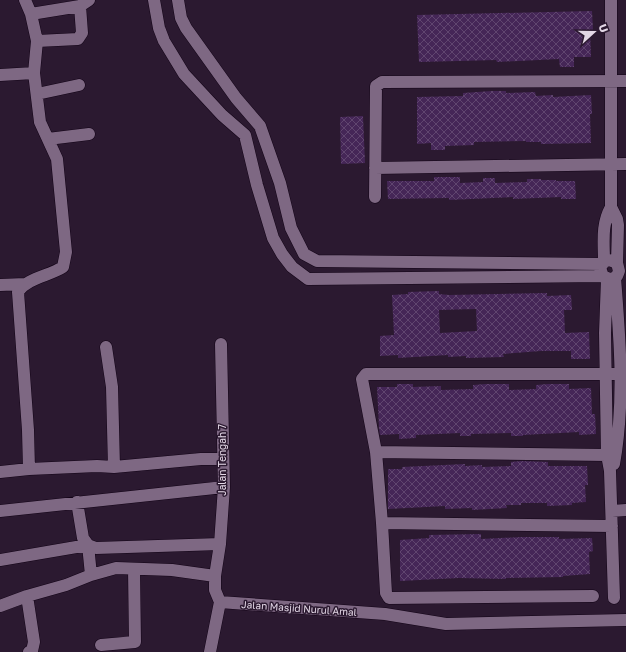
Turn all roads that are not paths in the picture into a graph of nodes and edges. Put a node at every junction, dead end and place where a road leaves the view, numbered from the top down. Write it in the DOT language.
graph roads {
  1 [pos="25,0"];
  2 [pos="154,0"];
  3 [pos="178,0"];
  4 [pos="611,0"];
  5 [pos="84,3"];
  6 [pos="31,14"];
  7 [pos="37,41"];
  8 [pos="34,73"];
  9 [pos="0,75"];
  10 [pos="611,81"];
  11 [pos="626,81"];
  12 [pos="79,85"];
  13 [pos="37,94"];
  14 [pos="260,126"];
  15 [pos="89,134"];
  16 [pos="245,135"];
  17 [pos="48,139"];
  18 [pos="612,164"];
  19 [pos="626,164"];
  20 [pos="375,168"];
  21 [pos="375,197"];
  22 [pos="613,270"];
  23 [pos="25,284"];
  24 [pos="0,285"];
  25 [pos="221,344"];
  26 [pos="106,347"];
  27 [pos="605,374"];
  28 [pos="623,374"];
  29 [pos="623,417"];
  30 [pos="376,452"];
  31 [pos="611,455"];
  32 [pos="223,459"];
  33 [pos="114,467"];
  34 [pos="29,469"];
  35 [pos="0,472"];
  36 [pos="224,487"];
  37 [pos="78,502"];
  38 [pos="626,510"];
  39 [pos="0,511"];
  40 [pos="612,511"];
  41 [pos="382,523"];
  42 [pos="612,526"];
  43 [pos="220,544"];
  44 [pos="88,545"];
  45 [pos="0,560"];
  46 [pos="134,569"];
  47 [pos="91,575"];
  48 [pos="215,576"];
  49 [pos="27,596"];
  50 [pos="593,596"];
  51 [pos="614,598"];
  52 [pos="220,602"];
  53 [pos="0,606"];
  54 [pos="626,620"];
  55 [pos="101,645"];
  56 [pos="29,652"];
  57 [pos="210,652"];
  1 -- 6 [label="street"];
  2 -- 16 [label="street"];
  3 -- 14 [label="street"];
  4 -- 10 [label="street"];
  5 -- 6 [label="street"];
  5 -- 7 [label="street"];
  6 -- 7 [label="street"];
  7 -- 8 [label="street"];
  8 -- 9 [label="street"];
  8 -- 13 [label="street"];
  10 -- 11 [label="street"];
  10 -- 18 [label="street"];
  10 -- 20 [label="street"];
  12 -- 13 [label="street"];
  13 -- 17 [label="street"];
  14 -- 16 [label="street"];
  14 -- 22 [label="street"];
  15 -- 17 [label="street"];
  16 -- 22 [label="street"];
  17 -- 23 [label="street"];
  18 -- 19 [label="street"];
  18 -- 20 [label="street"];
  18 -- 22 [label="street"];
  20 -- 21 [label="street"];
  22 -- 27 [label="street"];
  22 -- 28 [label="street"];
  23 -- 24 [label="street"];
  23 -- 34 [label="street"];
  25 -- 32 [label="street, Jalan Tengah 7"];
  26 -- 33 [label="street"];
  27 -- 28 [label="street"];
  27 -- 30 [label="street"];
  27 -- 31 [label="street"];
  28 -- 29 [label="street"];
  29 -- 31 [label="street"];
  30 -- 31 [label="street"];
  30 -- 41 [label="street"];
  31 -- 40 [label="street"];
  32 -- 33 [label="street"];
  32 -- 36 [label="street, Jalan Tengah 7"];
  33 -- 34 [label="street"];
  34 -- 35 [label="street"];
  36 -- 37 [label="street"];
  36 -- 43 [label="street, Jalan Tengah 7"];
  37 -- 39 [label="street"];
  37 -- 44 [label="street"];
  38 -- 40 [label="street"];
  40 -- 42 [label="street"];
  41 -- 42 [label="street"];
  41 -- 50 [label="street"];
  42 -- 51 [label="street"];
  43 -- 44 [label="street"];
  43 -- 48 [label="street, Jalan Tengah 7"];
  44 -- 45 [label="street"];
  44 -- 47 [label="street"];
  46 -- 47 [label="street"];
  46 -- 48 [label="street"];
  46 -- 55 [label="street"];
  47 -- 49 [label="street"];
  48 -- 52 [label="street"];
  49 -- 53 [label="street"];
  49 -- 56 [label="street"];
  52 -- 54 [label="street, Jalan Masjid Nurul Amal"];
  52 -- 57 [label="street"];
}
